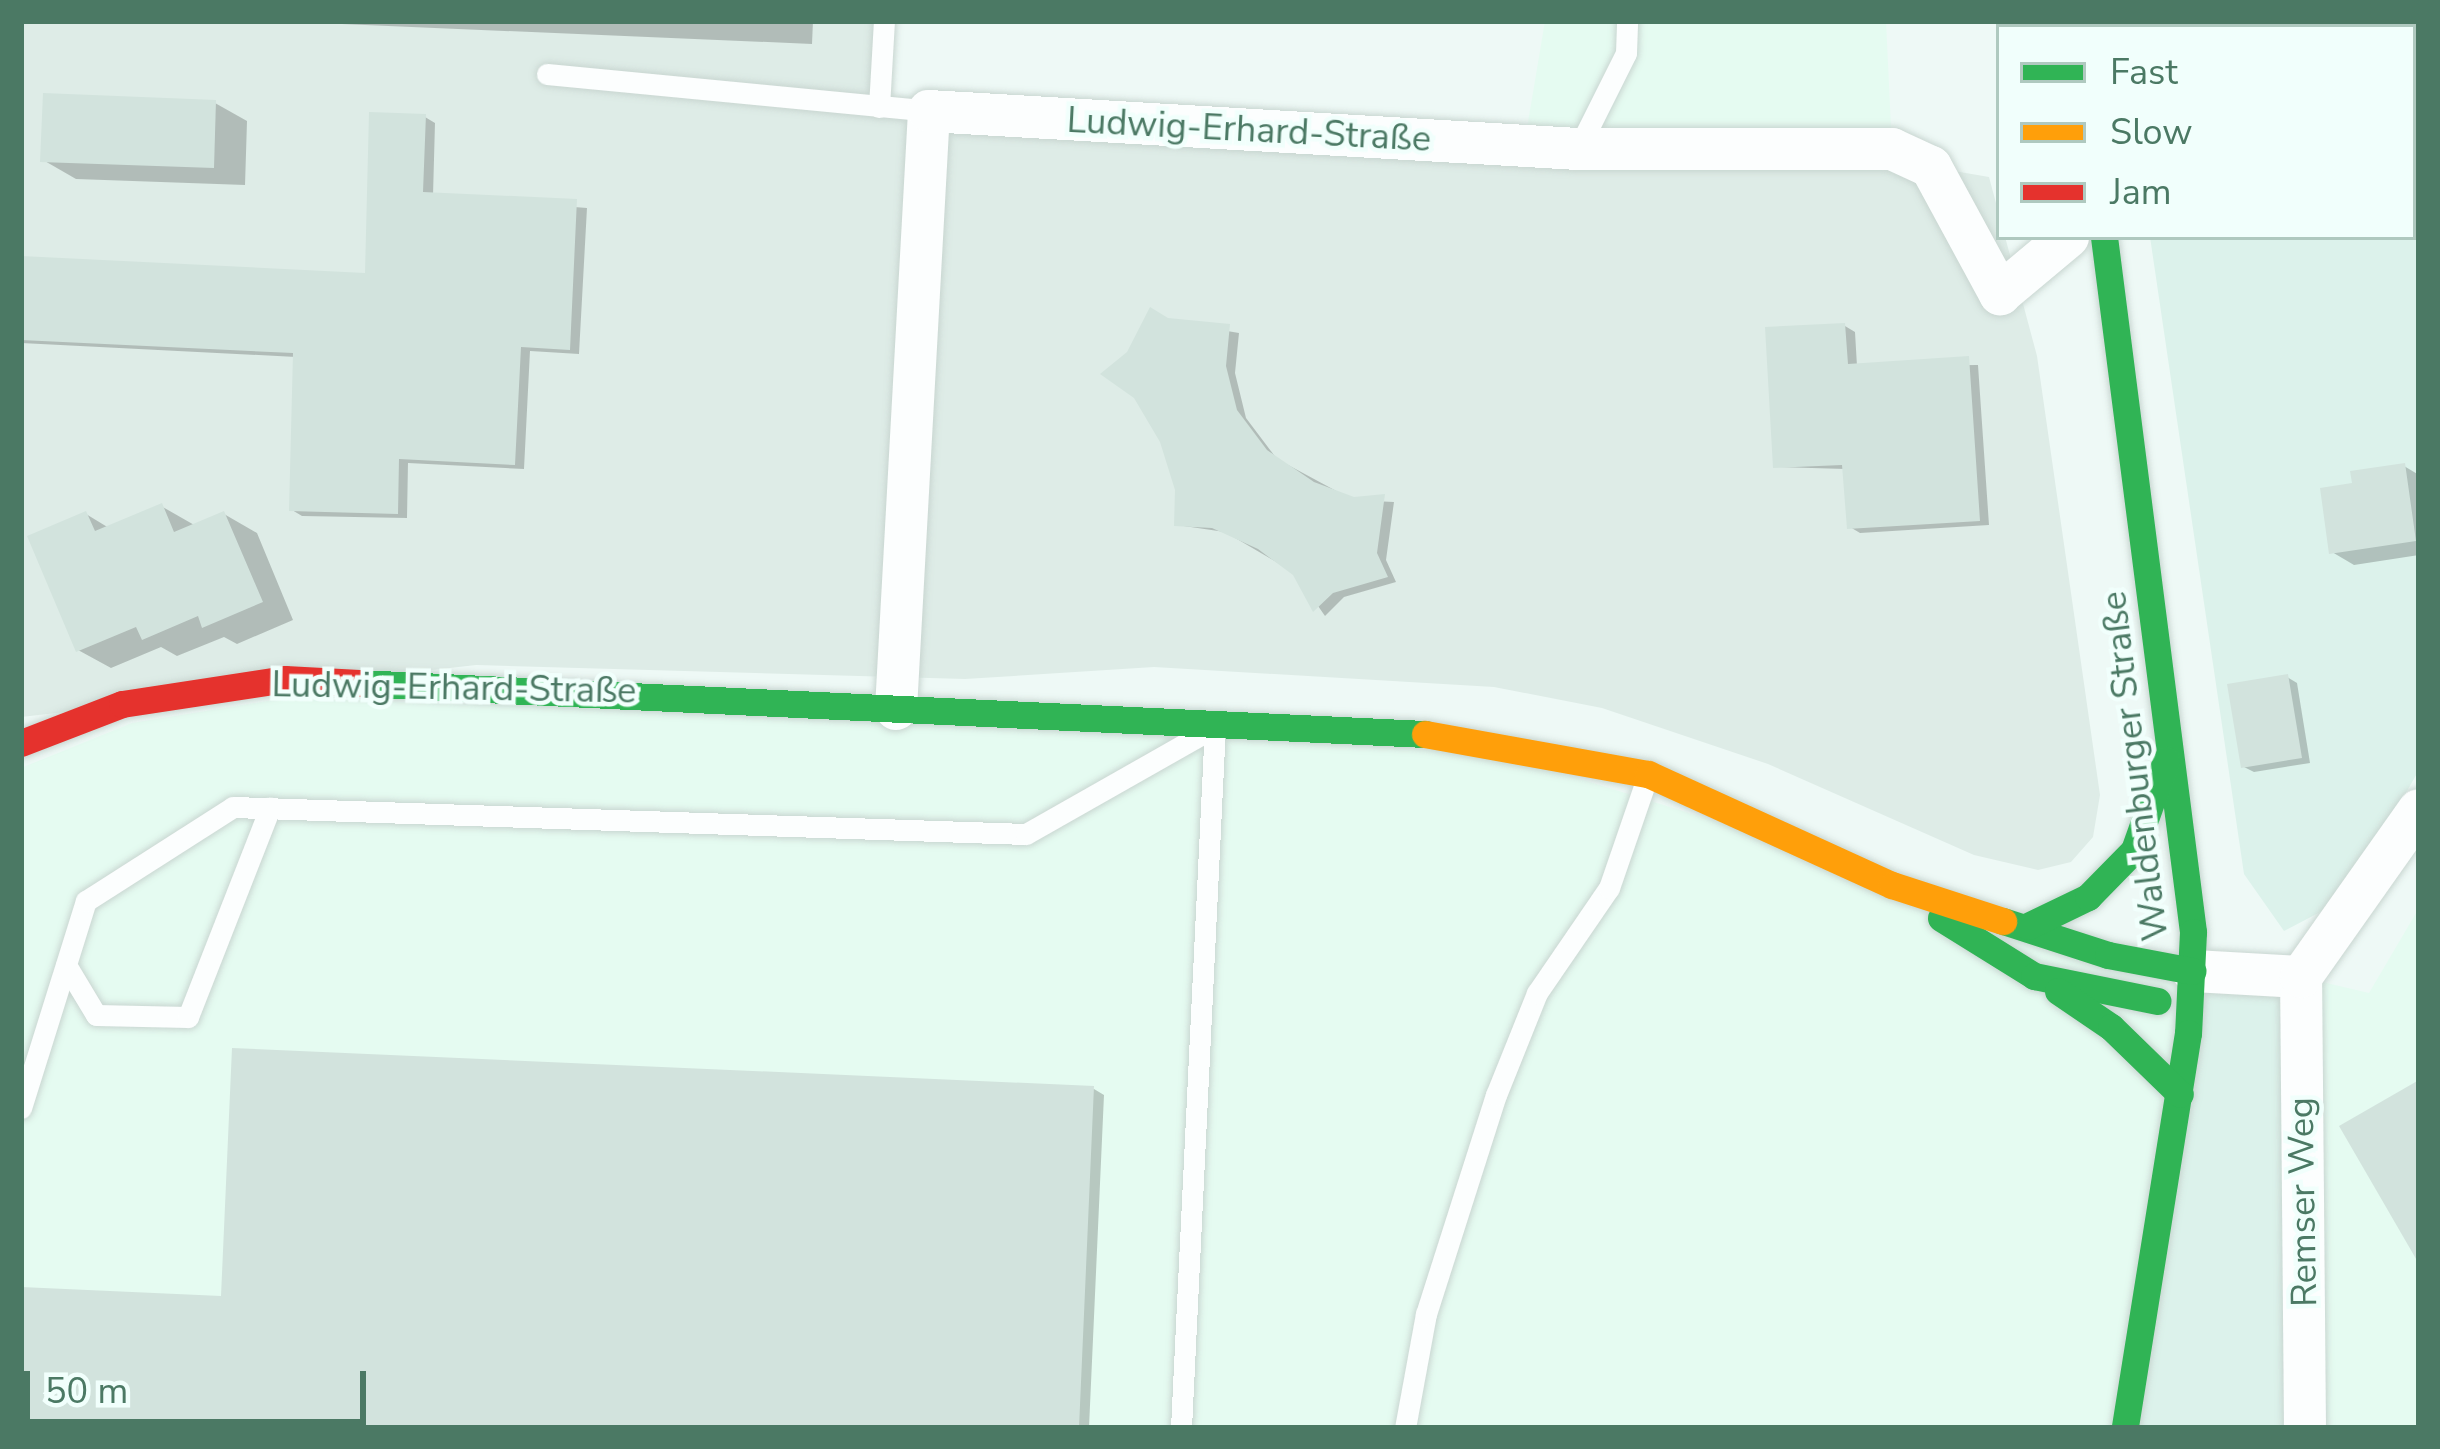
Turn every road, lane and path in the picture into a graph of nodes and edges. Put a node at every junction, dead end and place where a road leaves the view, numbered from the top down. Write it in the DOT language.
graph roads {
  1 [pos="884,21"];
  2 [pos="1627,21"];
  3 [pos="547,74"];
  4 [pos="879,107"];
  5 [pos="929,111"];
  6 [pos="1578,149"];
  7 [pos="2064,240"];
  8 [pos="2104,240"];
  9 [pos="896,709"];
  10 [pos="1215,724"];
  11 [pos="2172,739"];
  12 [pos="21,743"];
  13 [pos="1648,774"];
  14 [pos="270,808"];
  15 [pos="2419,810"];
  16 [pos="1892,885"];
  17 [pos="2028,926"];
  18 [pos="66,965"];
  19 [pos="2034,976"];
  20 [pos="2301,976"];
  21 [pos="2192,987"];
  22 [pos="2180,1094"];
  23 [pos="21,1108"];
  24 [pos="1181,1428"];
  25 [pos="1405,1428"];
  26 [pos="2126,1428"];
  27 [pos="2306,1428"];
  1 -- 4 [label="lane"];
  2 -- 6 [label="lane"];
  3 -- 4 [label="lane"];
  4 -- 5 [label="lane"];
  5 -- 6 [label="street, Ludwig-Erhard-Straße"];
  5 -- 9 [label="street"];
  6 -- 7 [label="street, Ludwig-Erhard-Straße"];
  8 -- 11 [label="street, Waldenburger Straße"];
  9 -- 10 [label="street, Ludwig-Erhard-Straße"];
  9 -- 12 [label="street, Ludwig-Erhard-Straße"];
  10 -- 13 [label="street, Ludwig-Erhard-Straße"];
  10 -- 14 [label="lane"];
  10 -- 24 [label="lane"];
  11 -- 17 [label="street"];
  11 -- 21 [label="street, Waldenburger Straße"];
  13 -- 16 [label="street, Ludwig-Erhard-Straße"];
  13 -- 25 [label="lane"];
  14 -- 18 [label="lane"];
  14 -- 18 [label="lane"];
  15 -- 20 [label="street"];
  16 -- 17 [label="street, Ludwig-Erhard-Straße"];
  16 -- 19 [label="street, Ludwig-Erhard-Straße"];
  17 -- 21 [label="street, Ludwig-Erhard-Straße"];
  18 -- 23 [label="lane"];
  19 -- 21 [label="street, Ludwig-Erhard-Straße"];
  19 -- 22 [label="street"];
  20 -- 21 [label="street"];
  20 -- 27 [label="street, Remser Weg"];
  21 -- 22 [label="street, Waldenburger Straße"];
  22 -- 26 [label="street, Waldenburger Straße"];
}
